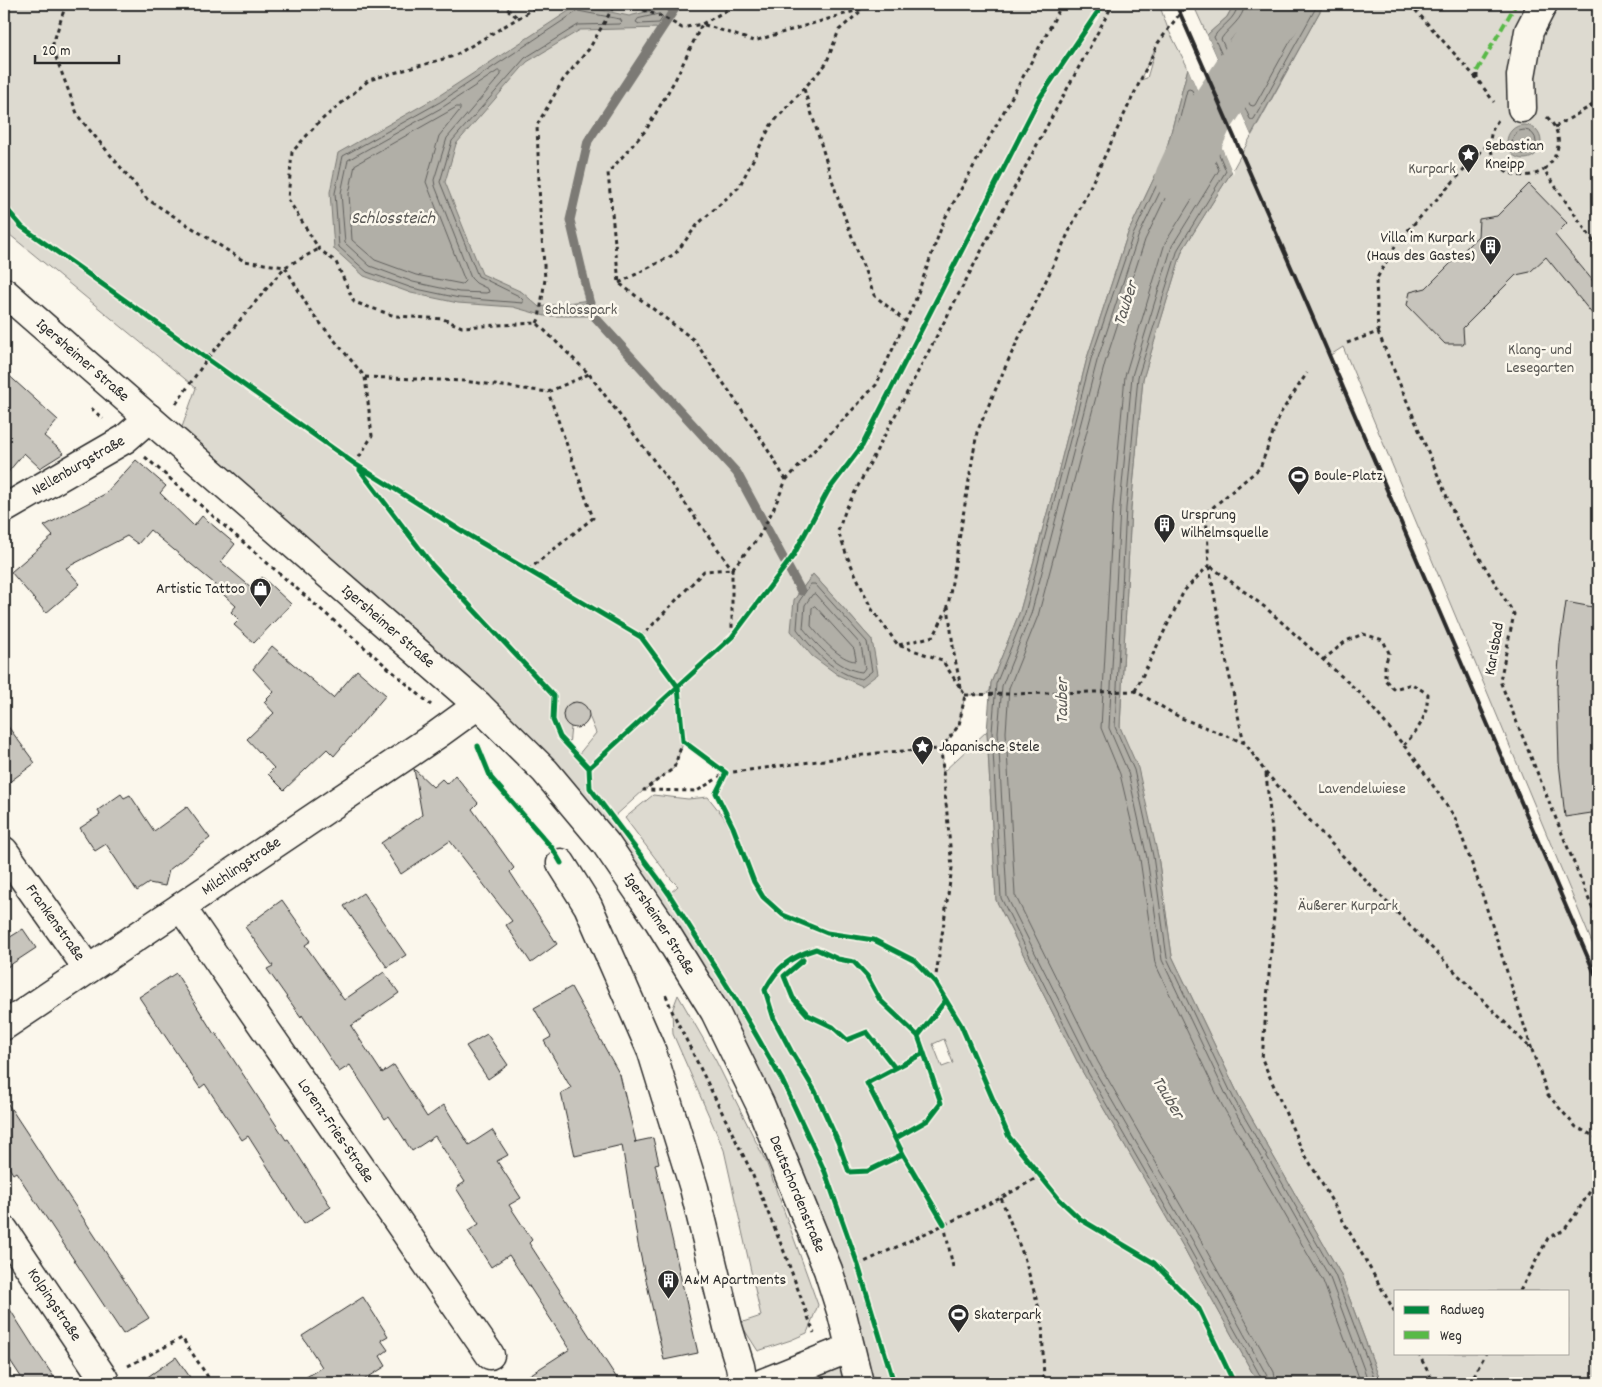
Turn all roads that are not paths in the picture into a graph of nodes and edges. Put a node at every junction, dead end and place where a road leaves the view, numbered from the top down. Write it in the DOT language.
graph roads {
  1 [pos="1543,4"];
  2 [pos="1512,112"];
  3 [pos="4,292"];
  4 [pos="149,418"];
  5 [pos="4,508"];
  6 [pos="478,705"];
  7 [pos="4,851"];
  8 [pos="561,863"];
  9 [pos="181,907"];
  10 [pos="88,969"];
  11 [pos="716,1012"];
  12 [pos="4,1026"];
  13 [pos="4,1230"];
  14 [pos="850,1348"];
  15 [pos="490,1355"];
  16 [pos="104,1379"];
  17 [pos="743,1383"];
  18 [pos="763,1383"];
  19 [pos="859,1383"];
  1 -- 2 [label="street"];
  3 -- 4 [label="street, Igersheimer Straße"];
  4 -- 5 [label="street, Nellenburgstraße"];
  4 -- 6 [label="street, Igersheimer Straße"];
  6 -- 9 [label="street, Milchlingstraße"];
  6 -- 11 [label="street, Igersheimer Straße"];
  7 -- 10 [label="street, Frankenstraße"];
  8 -- 17 [label="street"];
  9 -- 10 [label="street, Milchlingstraße"];
  9 -- 15 [label="street, Lorenz-Fries-Straße"];
  10 -- 12 [label="street, Milchlingstraße"];
  11 -- 14 [label="street, Deutschordenstraße"];
  13 -- 16 [label="street, Kolpingstraße"];
  14 -- 18 [label="street"];
  14 -- 19 [label="street, Deutschordenstraße"];
}
